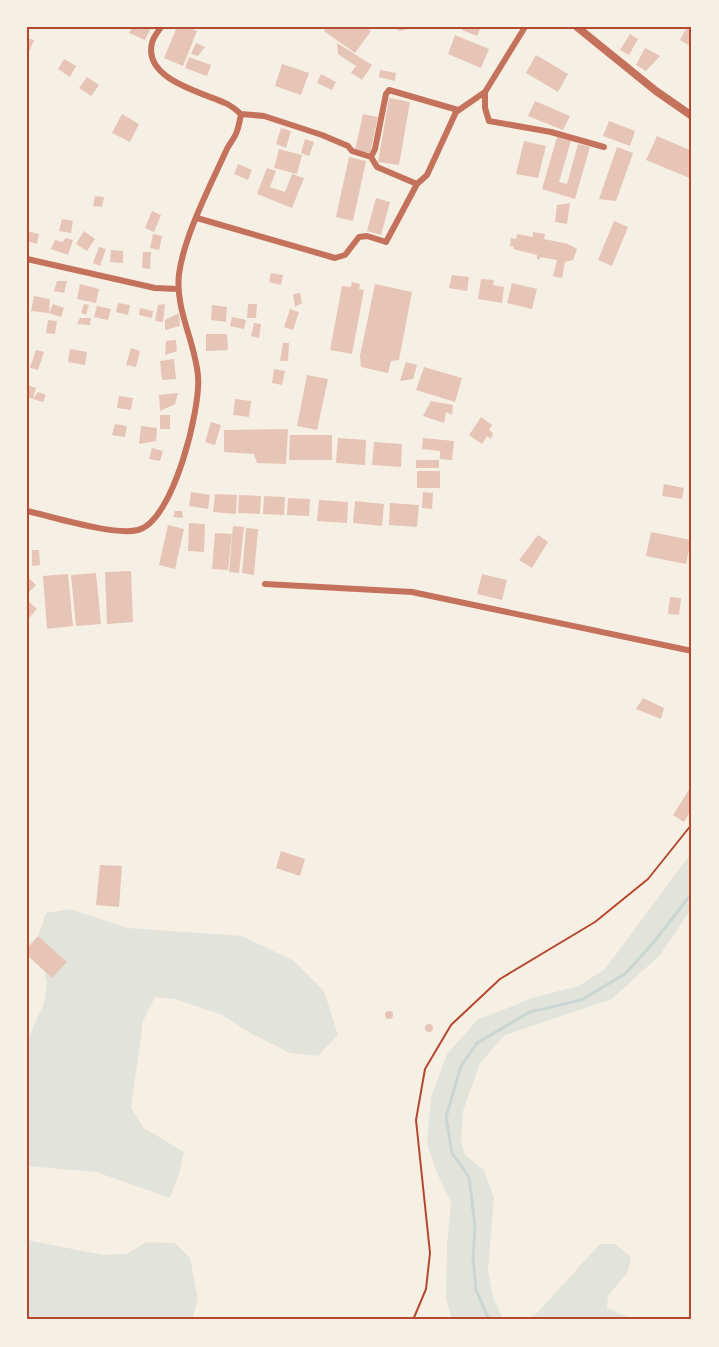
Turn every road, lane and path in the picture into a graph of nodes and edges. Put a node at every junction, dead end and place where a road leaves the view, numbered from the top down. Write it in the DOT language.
graph roads {
  1 [pos="161,27"];
  2 [pos="525,27"];
  3 [pos="577,27"];
  4 [pos="485,92"];
  5 [pos="458,110"];
  6 [pos="691,111"];
  7 [pos="241,114"];
  8 [pos="604,147"];
  9 [pos="371,157"];
  10 [pos="417,184"];
  11 [pos="197,218"];
  12 [pos="27,259"];
  13 [pos="178,289"];
  14 [pos="27,511"];
  15 [pos="265,584"];
  16 [pos="692,651"];
  17 [pos="692,824"];
  18 [pos="413,1320"];
  1 -- 7 [label="street"];
  2 -- 4 [label="street"];
  3 -- 6 [label="street"];
  4 -- 5 [label="street"];
  4 -- 8 [label="street"];
  5 -- 9 [label="street"];
  5 -- 10 [label="street"];
  7 -- 9 [label="street"];
  7 -- 11 [label="street"];
  9 -- 10 [label="street"];
  10 -- 11 [label="street"];
  11 -- 13 [label="street"];
  12 -- 13 [label="street"];
  13 -- 14 [label="street"];
  15 -- 16 [label="street"];
  17 -- 18 [label="path"];
}
